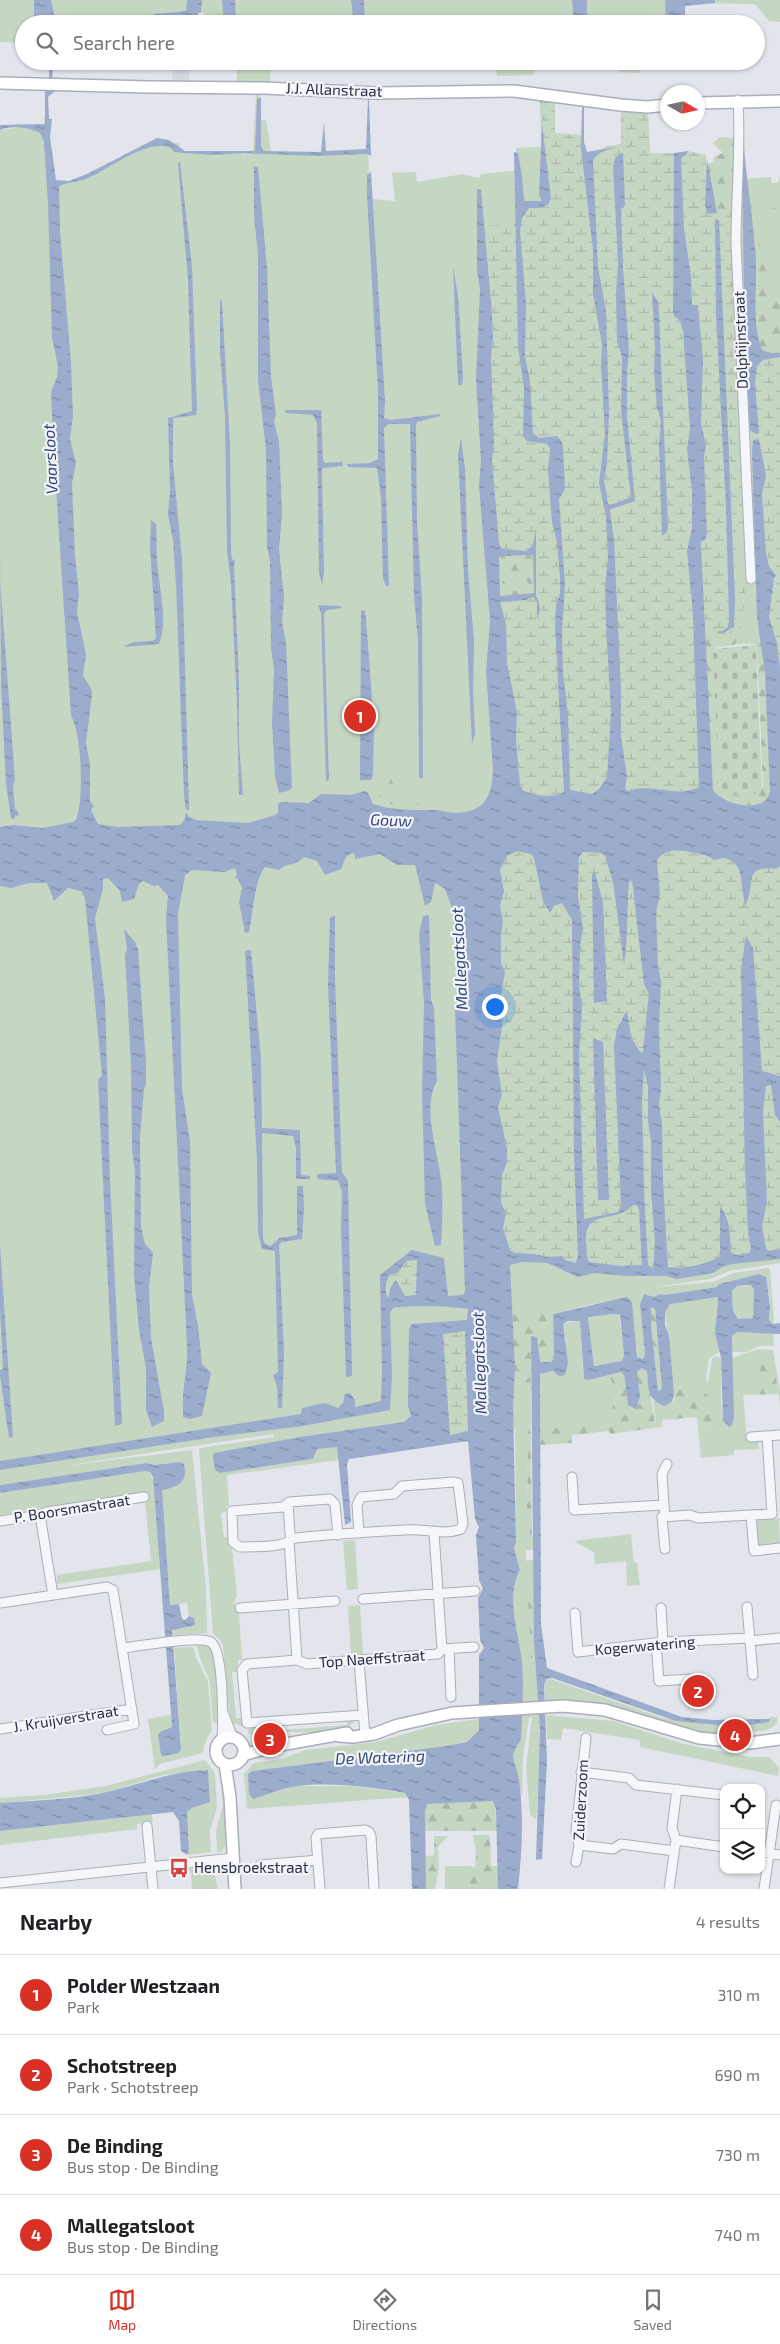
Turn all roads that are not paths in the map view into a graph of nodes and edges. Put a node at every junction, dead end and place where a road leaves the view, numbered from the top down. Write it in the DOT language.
graph roads {
  1 [pos="0,83"];
  2 [pos="738,100"];
  3 [pos="780,100"];
  4 [pos="705,102"];
  5 [pos="660,106"];
  6 [pos="751,579"];
  7 [pos="780,1435"];
  8 [pos="767,1436"];
  9 [pos="751,1437"];
  10 [pos="667,1464"];
  11 [pos="572,1477"];
  12 [pos="775,1478"];
  13 [pos="144,1497"];
  14 [pos="288,1504"];
  15 [pos="664,1505"];
  16 [pos="40,1515"];
  17 [pos="751,1515"];
  18 [pos="665,1517"];
  19 [pos="0,1521"];
  20 [pos="359,1533"];
  21 [pos="434,1533"];
  22 [pos="338,1535"];
  23 [pos="290,1537"];
  24 [pos="780,1548"];
  25 [pos="665,1549"];
  26 [pos="475,1591"];
  27 [pos="438,1593"];
  28 [pos="53,1595"];
  29 [pos="363,1599"];
  30 [pos="335,1601"];
  31 [pos="0,1603"];
  32 [pos="294,1604"];
  33 [pos="747,1607"];
  34 [pos="240,1608"];
  35 [pos="661,1608"];
  36 [pos="575,1613"];
  37 [pos="780,1638"];
  38 [pos="750,1639"];
  39 [pos="660,1642"];
  40 [pos="474,1646"];
  41 [pos="124,1648"];
  42 [pos="445,1649"];
  43 [pos="297,1660"];
  44 [pos="358,1661"];
  45 [pos="753,1675"];
  46 [pos="692,1678"];
  47 [pos="451,1698"];
  48 [pos="132,1709"];
  49 [pos="363,1715"];
  50 [pos="0,1729"];
  51 [pos="107,1730"];
  52 [pos="365,1732"];
  53 [pos="586,1738"];
  54 [pos="235,1744"];
  55 [pos="780,1744"];
  56 [pos="230,1764"];
  57 [pos="581,1772"];
  58 [pos="677,1789"];
  59 [pos="720,1794"];
  60 [pos="776,1805"];
  61 [pos="147,1826"];
  62 [pos="676,1840"];
  63 [pos="579,1844"];
  64 [pos="720,1846"];
  65 [pos="674,1852"];
  66 [pos="765,1853"];
  67 [pos="780,1855"];
  68 [pos="233,1858"];
  69 [pos="318,1860"];
  70 [pos="576,1862"];
  71 [pos="260,1864"];
  72 [pos="152,1866"];
  73 [pos="764,1874"];
  74 [pos="0,1882"];
  75 [pos="669,1888"];
  76 [pos="153,1889"];
  77 [pos="235,1889"];
  78 [pos="320,1889"];
  79 [pos="374,1889"];
  80 [pos="764,1889"];
  1 -- 5 [label="street, J.J. Allanstraat"];
  2 -- 3 [label="street"];
  2 -- 4 [label="street"];
  2 -- 6 [label="street, Dolphijnstraat"];
  7 -- 8 [label="street"];
  8 -- 9 [label="street"];
  8 -- 12 [label="street"];
  10 -- 15 [label="street"];
  11 -- 15 [label="street"];
  12 -- 17 [label="street"];
  13 -- 16 [label="street, P. Boorsmastraat"];
  14 -- 22 [label="street"];
  14 -- 23 [label="street"];
  14 -- 23 [label="street"];
  15 -- 18 [label="street"];
  16 -- 19 [label="street, P. Boorsmastraat"];
  16 -- 28 [label="street"];
  17 -- 18 [label="street"];
  17 -- 24 [label="street"];
  18 -- 25 [label="street"];
  20 -- 21 [label="street"];
  20 -- 21 [label="street"];
  20 -- 22 [label="street"];
  21 -- 27 [label="street"];
  22 -- 23 [label="street"];
  23 -- 32 [label="street"];
  26 -- 27 [label="street"];
  27 -- 29 [label="street"];
  27 -- 42 [label="street"];
  28 -- 31 [label="street"];
  28 -- 41 [label="street, J. Kruijverstraat"];
  30 -- 32 [label="street"];
  32 -- 34 [label="street"];
  32 -- 43 [label="street"];
  33 -- 38 [label="street"];
  35 -- 39 [label="street"];
  36 -- 39 [label="street, Kogerwatering"];
  37 -- 38 [label="street, Kogerwatering"];
  38 -- 39 [label="street, Kogerwatering"];
  38 -- 45 [label="street"];
  39 -- 46 [label="street"];
  40 -- 42 [label="street, Top Naeffstraat"];
  41 -- 48 [label="street, J. Kruijverstraat"];
  41 -- 54 [label="street"];
  42 -- 44 [label="street, Top Naeffstraat"];
  42 -- 47 [label="street"];
  43 -- 44 [label="street, Top Naeffstraat"];
  43 -- 49 [label="street, Top Naeffstraat"];
  44 -- 49 [label="street"];
  48 -- 50 [label="street, J. Kruijverstraat"];
  48 -- 51 [label="street, J. Kruijverstraat"];
  49 -- 52 [label="street"];
  52 -- 54 [label="street"];
  52 -- 55 [label="street"];
  53 -- 57 [label="street, Zuiderzoom"];
  54 -- 56 [label="street"];
  54 -- 56 [label="street"];
  56 -- 68 [label="street"];
  57 -- 58 [label="street"];
  57 -- 63 [label="street, Zuiderzoom"];
  58 -- 59 [label="street"];
  58 -- 62 [label="street"];
  60 -- 66 [label="street"];
  61 -- 72 [label="street"];
  62 -- 64 [label="street"];
  62 -- 65 [label="street"];
  63 -- 65 [label="street"];
  63 -- 70 [label="street, Zuiderzoom"];
  65 -- 75 [label="street"];
  66 -- 67 [label="street"];
  68 -- 72 [label="street"];
  68 -- 77 [label="street"];
  69 -- 71 [label="street"];
  69 -- 78 [label="street"];
  69 -- 79 [label="street"];
  72 -- 74 [label="street"];
  72 -- 76 [label="street"];
  73 -- 80 [label="street"];
}
